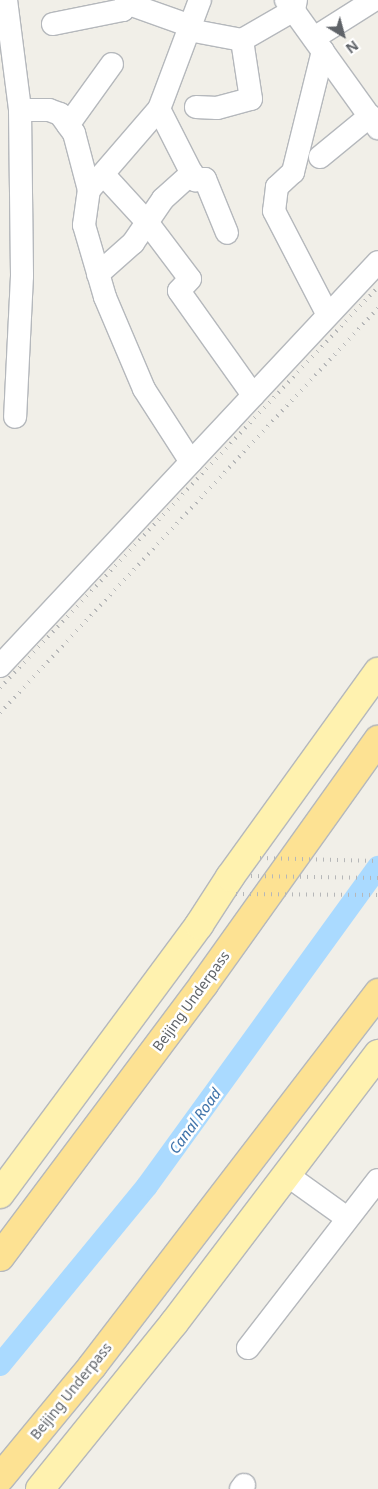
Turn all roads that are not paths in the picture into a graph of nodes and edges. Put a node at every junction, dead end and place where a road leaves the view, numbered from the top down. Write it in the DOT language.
graph roads {
  1 [pos="6,0"];
  2 [pos="200,0"];
  3 [pos="374,0"];
  4 [pos="292,3"];
  5 [pos="53,24"];
  6 [pos="190,28"];
  7 [pos="242,40"];
  8 [pos="318,44"];
  9 [pos="112,64"];
  10 [pos="196,107"];
  11 [pos="159,109"];
  12 [pos="20,110"];
  13 [pos="374,122"];
  14 [pos="68,125"];
  15 [pos="320,158"];
  16 [pos="192,173"];
  17 [pos="96,182"];
  18 [pos="147,222"];
  19 [pos="227,233"];
  20 [pos="378,262"];
  21 [pos="98,274"];
  22 [pos="328,315"];
  23 [pos="253,395"];
  24 [pos="15,417"];
  25 [pos="190,462"];
  26 [pos="0,666"];
  27 [pos="378,672"];
  28 [pos="378,740"];
  29 [pos="378,993"];
  30 [pos="378,1054"];
  31 [pos="287,1175"];
  32 [pos="378,1180"];
  33 [pos="0,1194"];
  34 [pos="348,1218"];
  35 [pos="0,1257"];
  36 [pos="248,1348"];
  37 [pos="0,1478"];
  38 [pos="40,1489"];
  1 -- 12 [label="street"];
  2 -- 6 [label="street"];
  3 -- 8 [label="street"];
  4 -- 7 [label="street"];
  4 -- 8 [label="street"];
  5 -- 6 [label="street"];
  6 -- 7 [label="street"];
  6 -- 11 [label="street"];
  7 -- 10 [label="street"];
  8 -- 13 [label="street"];
  8 -- 22 [label="street"];
  9 -- 14 [label="street"];
  11 -- 16 [label="street"];
  11 -- 17 [label="street"];
  12 -- 14 [label="street"];
  12 -- 24 [label="street"];
  13 -- 15 [label="street"];
  14 -- 17 [label="street"];
  16 -- 18 [label="street"];
  16 -- 19 [label="street"];
  17 -- 18 [label="street"];
  17 -- 21 [label="street"];
  18 -- 21 [label="street"];
  18 -- 23 [label="street"];
  20 -- 22 [label="street"];
  21 -- 25 [label="street"];
  22 -- 23 [label="street"];
  23 -- 25 [label="street"];
  25 -- 26 [label="street"];
  27 -- 33 [label="main road"];
  28 -- 35 [label="highway, Beijing Underpass"];
  29 -- 37 [label="highway, Beijing Underpass"];
  30 -- 31 [label="main road"];
  31 -- 34 [label="street"];
  31 -- 38 [label="main road"];
  32 -- 34 [label="street"];
  34 -- 36 [label="street"];
}
